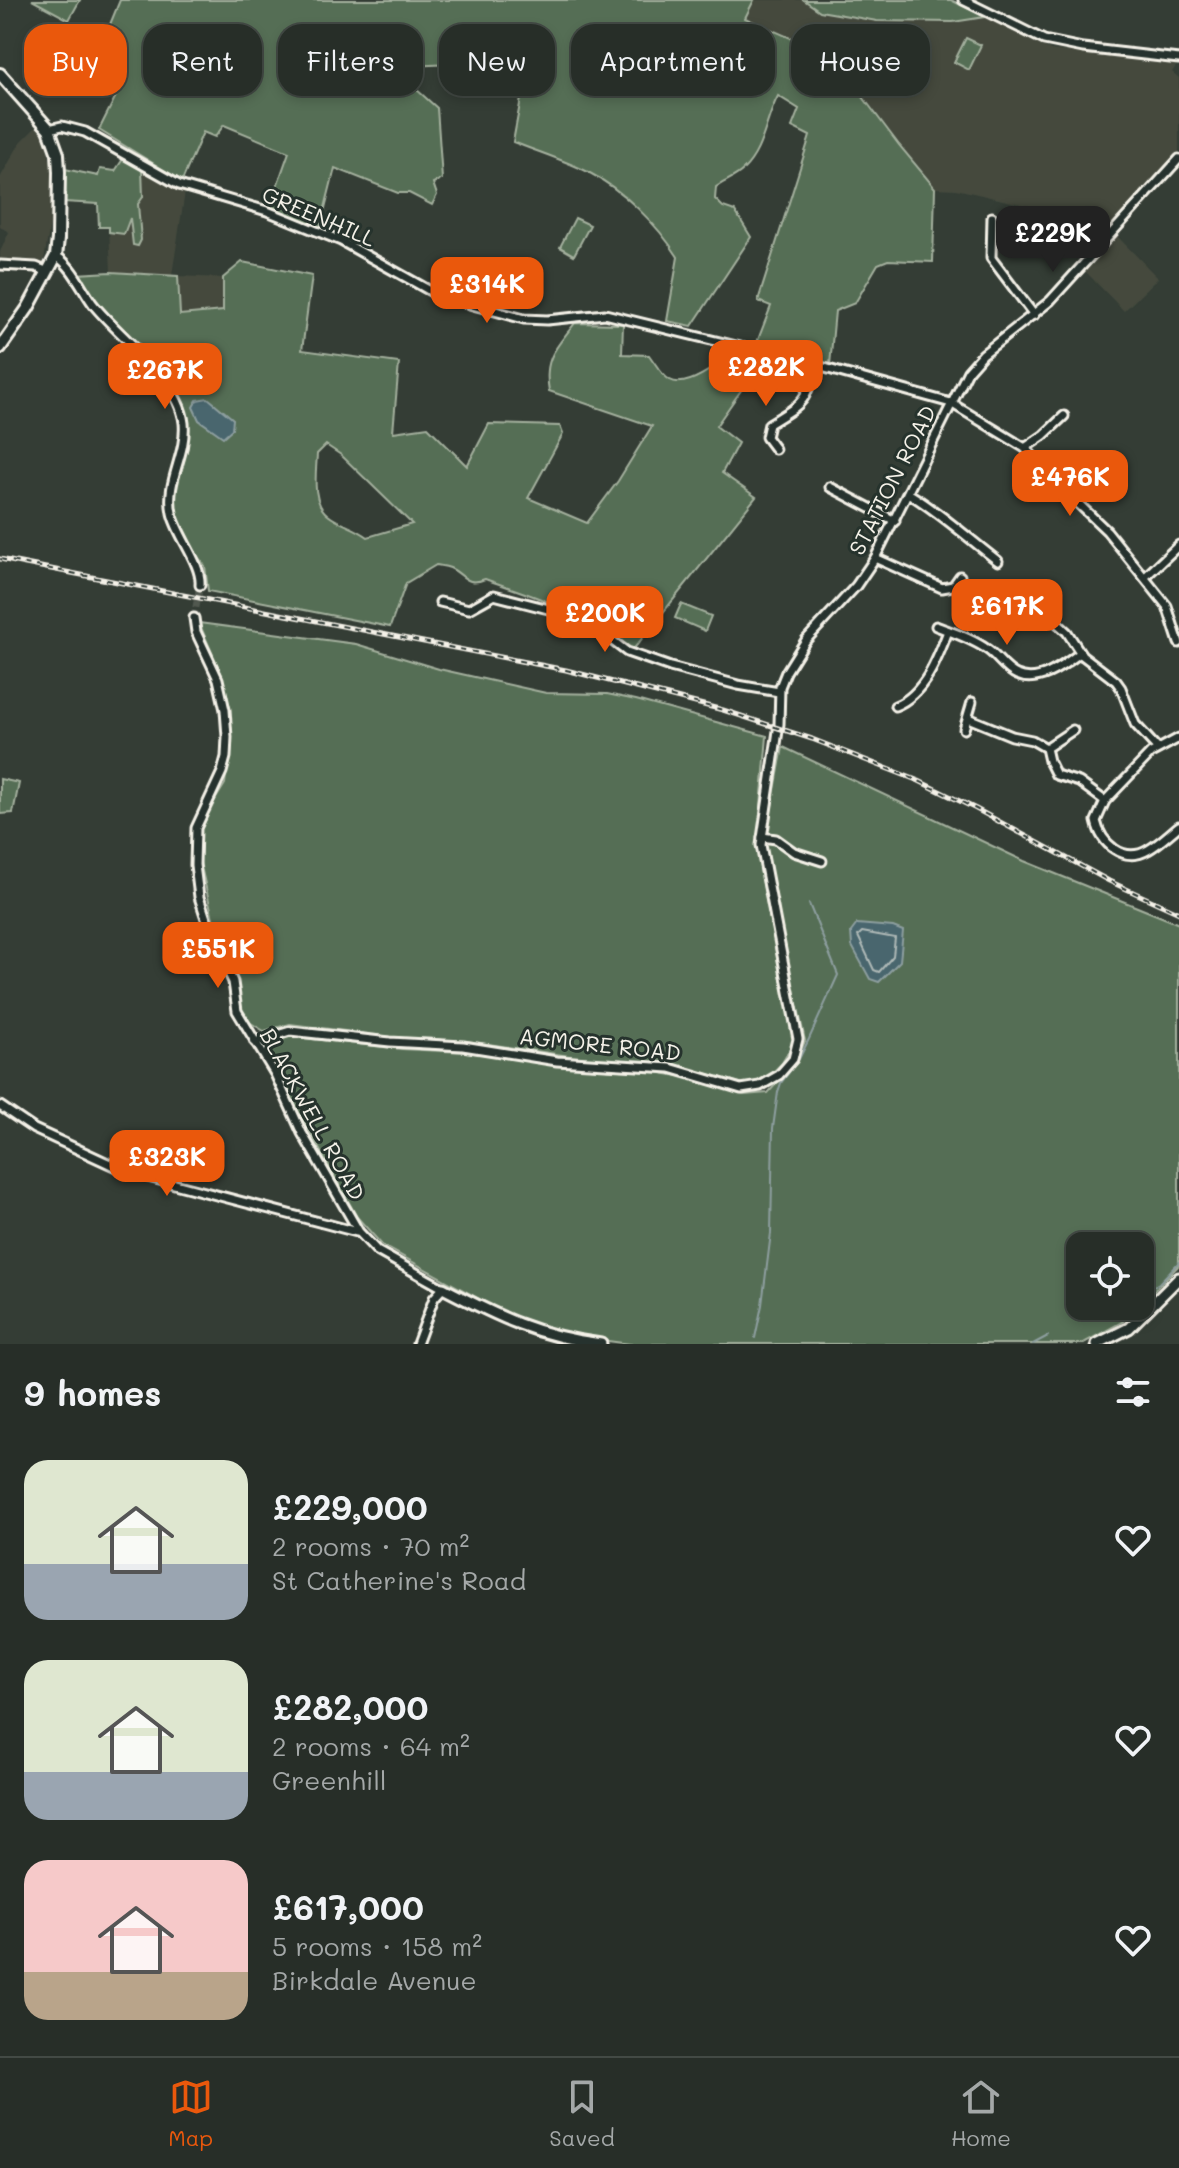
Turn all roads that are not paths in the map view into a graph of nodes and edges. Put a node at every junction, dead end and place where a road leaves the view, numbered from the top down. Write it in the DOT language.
graph roads {
  1 [pos="963,0"];
  2 [pos="1179,59"];
  3 [pos="0,74"];
  4 [pos="49,129"];
  5 [pos="1179,159"];
  6 [pos="992,217"];
  7 [pos="56,256"];
  8 [pos="0,265"];
  9 [pos="48,272"];
  10 [pos="1034,315"];
  11 [pos="0,348"];
  12 [pos="814,365"];
  13 [pos="951,403"];
  14 [pos="1064,416"];
  15 [pos="1025,448"];
  16 [pos="775,449"];
  17 [pos="830,487"];
  18 [pos="908,493"];
  19 [pos="895,521"];
  20 [pos="1179,545"];
  21 [pos="875,558"];
  22 [pos="998,561"];
  23 [pos="960,576"];
  24 [pos="1145,577"];
  25 [pos="1029,583"];
  26 [pos="200,585"];
  27 [pos="440,602"];
  28 [pos="194,618"];
  29 [pos="936,626"];
  30 [pos="948,631"];
  31 [pos="1179,643"];
  32 [pos="1080,653"];
  33 [pos="779,692"];
  34 [pos="972,702"];
  35 [pos="904,703"];
  36 [pos="895,706"];
  37 [pos="909,712"];
  38 [pos="968,718"];
  39 [pos="964,729"];
  40 [pos="775,736"];
  41 [pos="1179,738"];
  42 [pos="1072,742"];
  43 [pos="1046,748"];
  44 [pos="1157,748"];
  45 [pos="1105,801"];
  46 [pos="1179,827"];
  47 [pos="762,837"];
  48 [pos="822,861"];
  49 [pos="255,1042"];
  50 [pos="0,1106"];
  51 [pos="359,1232"];
  52 [pos="1179,1278"];
  53 [pos="443,1288"];
  54 [pos="417,1344"];
  55 [pos="601,1344"];
  56 [pos="1097,1344"];
  1 -- 2 [label="street"];
  3 -- 4 [label="main road"];
  4 -- 7 [label="main road"];
  4 -- 12 [label="street, GREENHILL"];
  5 -- 10 [label="street, STATION ROAD"];
  6 -- 10 [label="street"];
  7 -- 9 [label="main road"];
  7 -- 26 [label="street"];
  8 -- 9 [label="street"];
  9 -- 11 [label="main road"];
  10 -- 13 [label="street, STATION ROAD"];
  12 -- 13 [label="street, GREENHILL"];
  12 -- 16 [label="street"];
  13 -- 15 [label="street, GREENHILL"];
  13 -- 18 [label="street, STATION ROAD"];
  14 -- 15 [label="street"];
  15 -- 24 [label="street, GREENHILL"];
  17 -- 19 [label="street"];
  18 -- 19 [label="street, STATION ROAD"];
  18 -- 22 [label="street"];
  19 -- 21 [label="street, STATION ROAD"];
  20 -- 24 [label="street"];
  21 -- 23 [label="street"];
  21 -- 33 [label="street, STATION ROAD"];
  24 -- 31 [label="street, GREENHILL"];
  25 -- 32 [label="street"];
  27 -- 33 [label="street"];
  28 -- 49 [label="street, BLACKWELL ROAD"];
  29 -- 30 [label="street"];
  30 -- 32 [label="street"];
  30 -- 35 [label="street"];
  32 -- 44 [label="street"];
  33 -- 40 [label="street, STATION ROAD"];
  34 -- 38 [label="street"];
  35 -- 36 [label="street"];
  35 -- 37 [label="street"];
  38 -- 39 [label="street"];
  38 -- 43 [label="street"];
  40 -- 47 [label="street, AGMORE ROAD"];
  41 -- 44 [label="street"];
  42 -- 43 [label="street"];
  43 -- 45 [label="street"];
  44 -- 45 [label="street"];
  45 -- 46 [label="street"];
  47 -- 48 [label="street"];
  47 -- 49 [label="street, AGMORE ROAD"];
  49 -- 51 [label="street, BLACKWELL ROAD"];
  50 -- 51 [label="street"];
  51 -- 53 [label="street, BLACKWELL ROAD"];
  52 -- 56 [label="street"];
  53 -- 54 [label="street"];
  53 -- 55 [label="street, BLACKWELL ROAD"];
}
